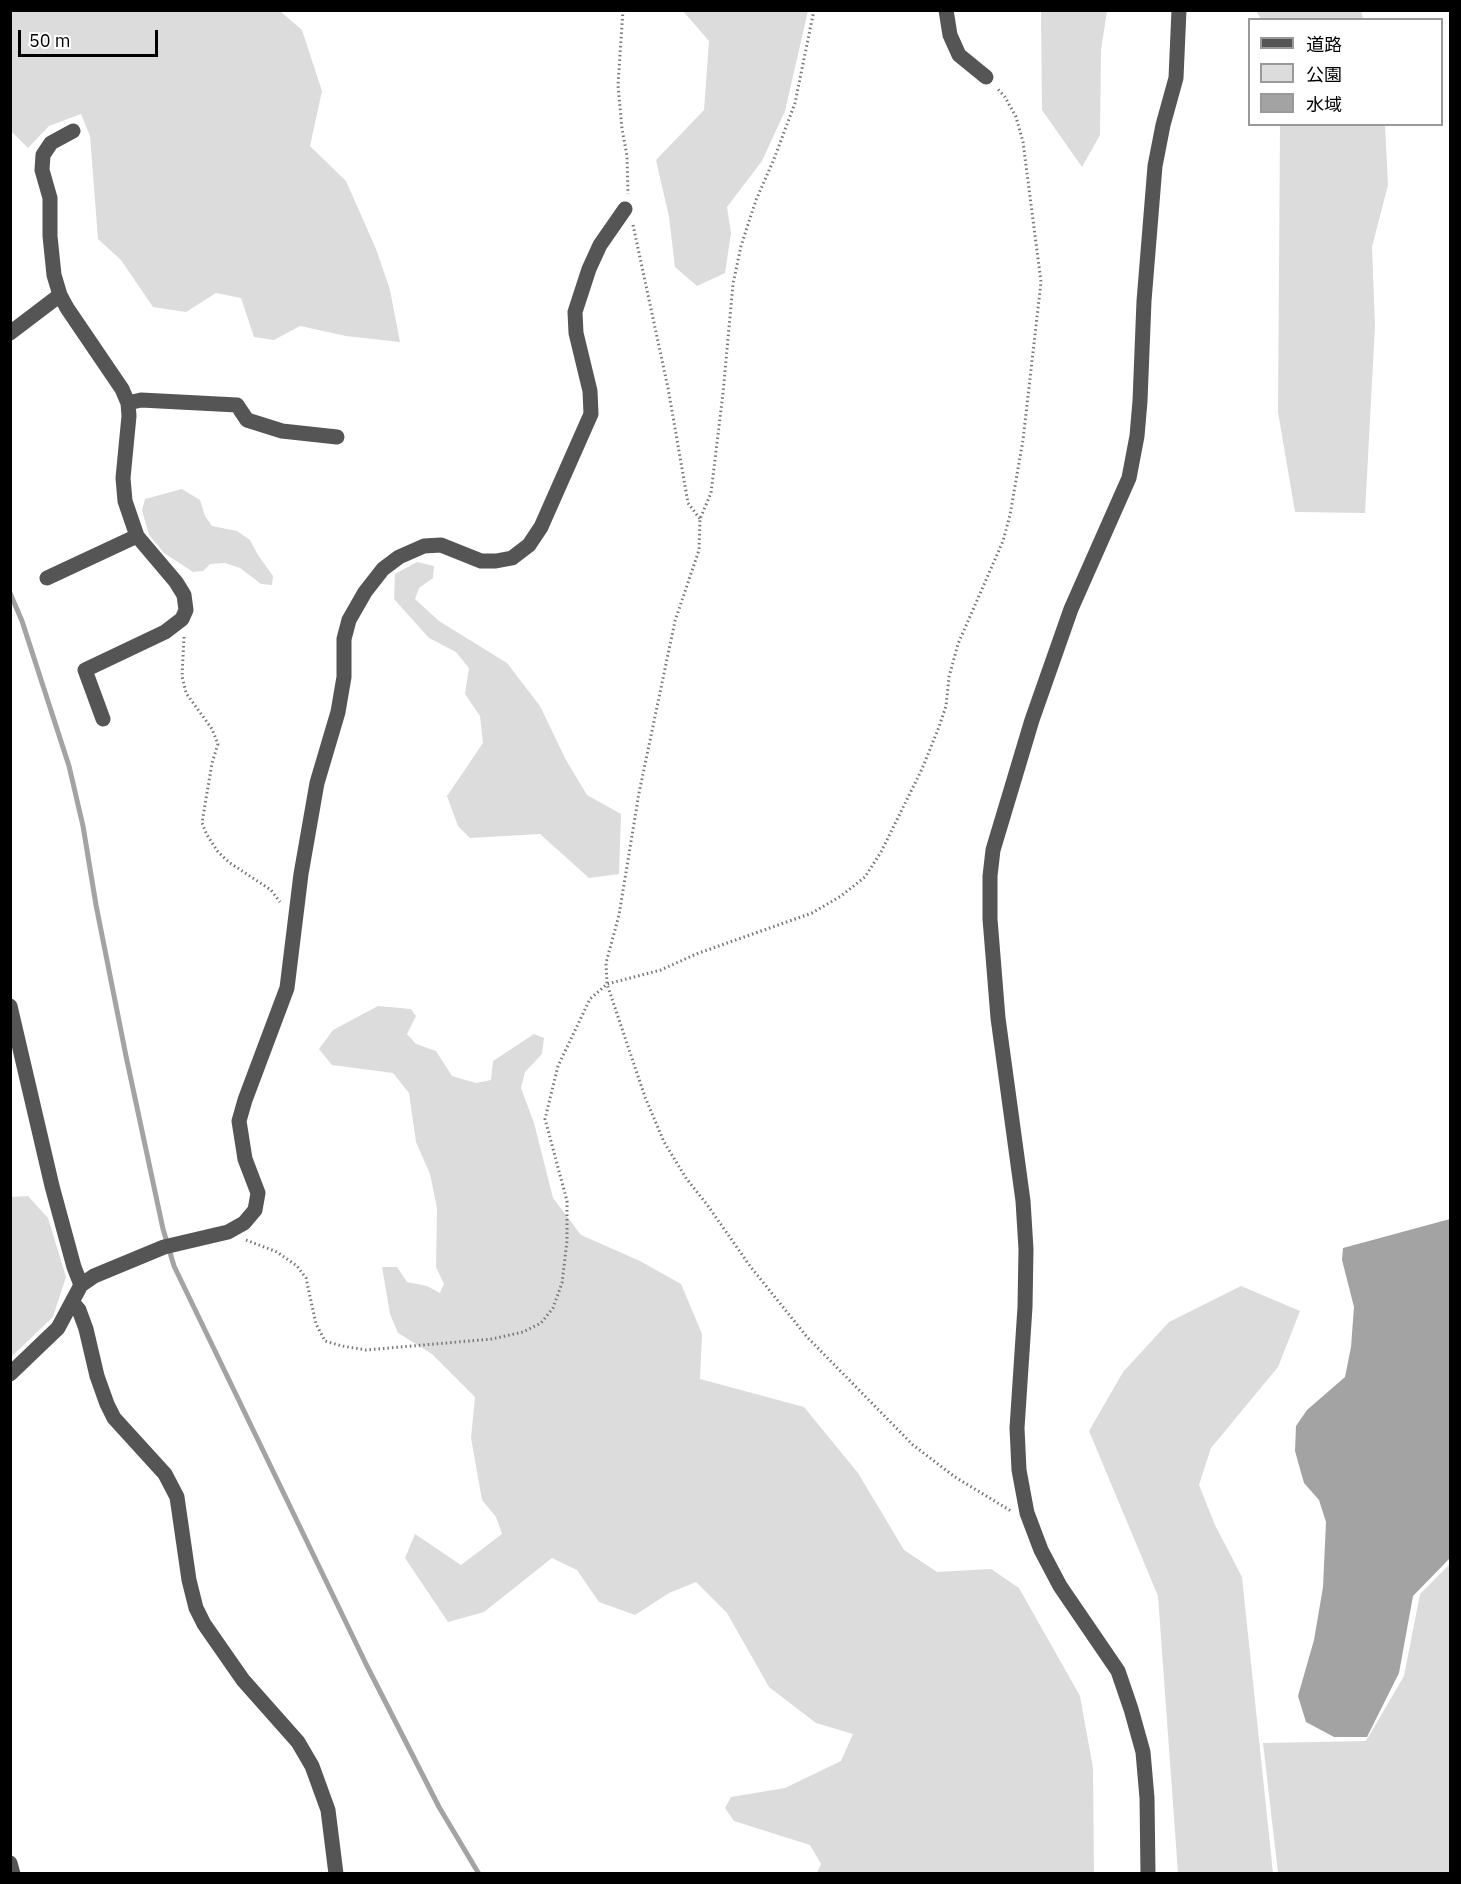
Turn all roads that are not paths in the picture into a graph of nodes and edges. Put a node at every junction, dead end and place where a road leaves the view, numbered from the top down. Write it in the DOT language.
graph roads {
  1 [pos="946,10"];
  2 [pos="1179,10"];
  3 [pos="987,77"];
  4 [pos="73,131"];
  5 [pos="625,209"];
  6 [pos="60,295"];
  7 [pos="10,333"];
  8 [pos="128,403"];
  9 [pos="337,437"];
  10 [pos="137,536"];
  11 [pos="47,578"];
  12 [pos="103,718"];
  13 [pos="10,1006"];
  14 [pos="81,1285"];
  15 [pos="73,1303"];
  16 [pos="10,1374"];
  17 [pos="10,1863"];
  18 [pos="13,1874"];
  19 [pos="336,1874"];
  20 [pos="1148,1874"];
  1 -- 3 [label="street"];
  2 -- 20 [label="street"];
  4 -- 6 [label="street"];
  5 -- 14 [label="street"];
  6 -- 7 [label="street"];
  6 -- 8 [label="street"];
  8 -- 9 [label="street"];
  8 -- 10 [label="street"];
  10 -- 11 [label="street"];
  10 -- 12 [label="street"];
  13 -- 14 [label="street"];
  14 -- 15 [label="street"];
  15 -- 16 [label="street"];
  15 -- 19 [label="street"];
  17 -- 18 [label="street"];
}
